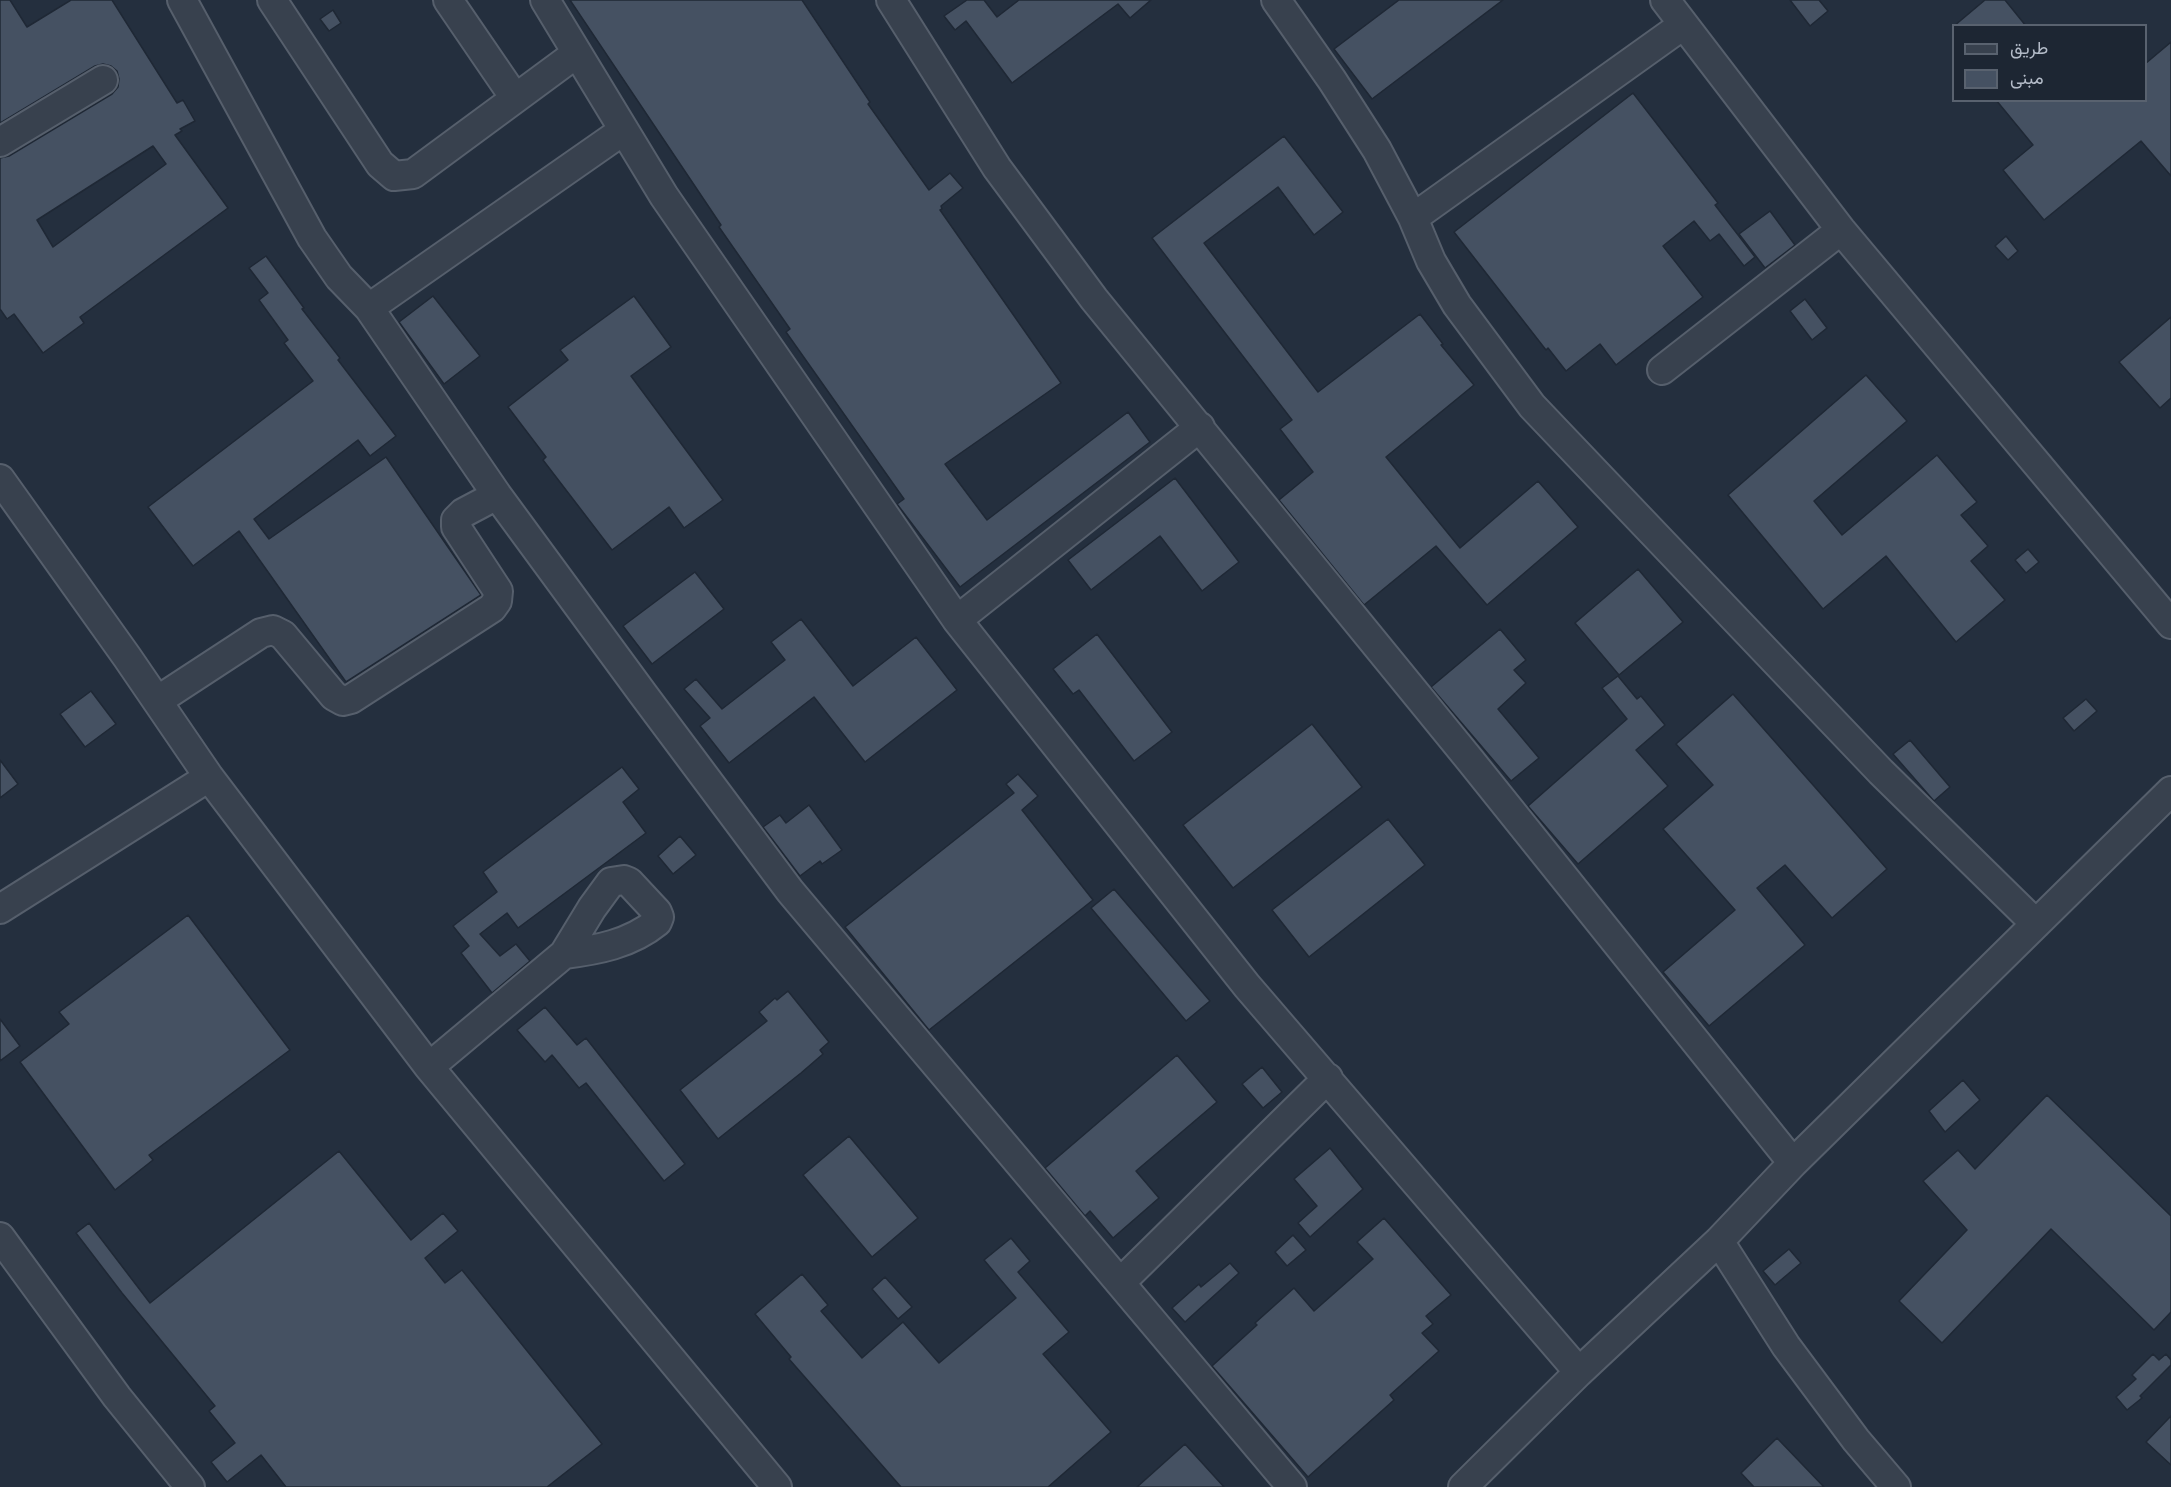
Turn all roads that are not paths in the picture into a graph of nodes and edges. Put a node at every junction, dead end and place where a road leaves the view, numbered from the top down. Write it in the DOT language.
graph roads {
  1 [pos="182,0"];
  2 [pos="272,0"];
  3 [pos="448,0"];
  4 [pos="545,0"];
  5 [pos="891,0"];
  6 [pos="1276,0"];
  7 [pos="1665,0"];
  8 [pos="1683,25"];
  9 [pos="577,53"];
  10 [pos="103,80"];
  11 [pos="515,98"];
  12 [pos="624,130"];
  13 [pos="0,142"];
  14 [pos="1413,218"];
  15 [pos="1841,230"];
  16 [pos="369,308"];
  17 [pos="1662,370"];
  18 [pos="1200,427"];
  19 [pos="0,479"];
  20 [pos="497,495"];
  21 [pos="957,620"];
  22 [pos="2171,624"];
  23 [pos="157,701"];
  24 [pos="209,777"];
  25 [pos="2171,791"];
  26 [pos="0,909"];
  27 [pos="2036,924"];
  28 [pos="564,954"];
  29 [pos="429,1067"];
  30 [pos="1328,1078"];
  31 [pos="1793,1163"];
  32 [pos="0,1237"];
  33 [pos="1719,1241"];
  34 [pos="1121,1282"];
  35 [pos="1579,1372"];
  36 [pos="190,1487"];
  37 [pos="777,1487"];
  38 [pos="1292,1487"];
  39 [pos="1463,1487"];
  40 [pos="1896,1487"];
  1 -- 16 [label="street"];
  2 -- 11 [label="street"];
  3 -- 11 [label="street"];
  4 -- 9 [label="street"];
  5 -- 18 [label="street"];
  6 -- 14 [label="street"];
  7 -- 8 [label="street"];
  8 -- 14 [label="street"];
  8 -- 15 [label="street"];
  9 -- 11 [label="street"];
  9 -- 12 [label="street"];
  10 -- 13 [label="street"];
  12 -- 16 [label="street"];
  12 -- 21 [label="street"];
  14 -- 27 [label="street"];
  15 -- 17 [label="street"];
  15 -- 22 [label="street"];
  16 -- 20 [label="street"];
  18 -- 21 [label="street"];
  18 -- 31 [label="street"];
  19 -- 23 [label="street"];
  20 -- 23 [label="street"];
  20 -- 34 [label="street"];
  21 -- 30 [label="street"];
  23 -- 24 [label="street"];
  24 -- 26 [label="street"];
  24 -- 29 [label="street"];
  25 -- 27 [label="street"];
  27 -- 31 [label="street"];
  28 -- 29 [label="street"];
  29 -- 37 [label="street"];
  30 -- 34 [label="street"];
  30 -- 35 [label="street"];
  31 -- 33 [label="street"];
  32 -- 36 [label="street"];
  33 -- 35 [label="street"];
  33 -- 40 [label="street"];
  34 -- 38 [label="street"];
  35 -- 39 [label="street"];
}
